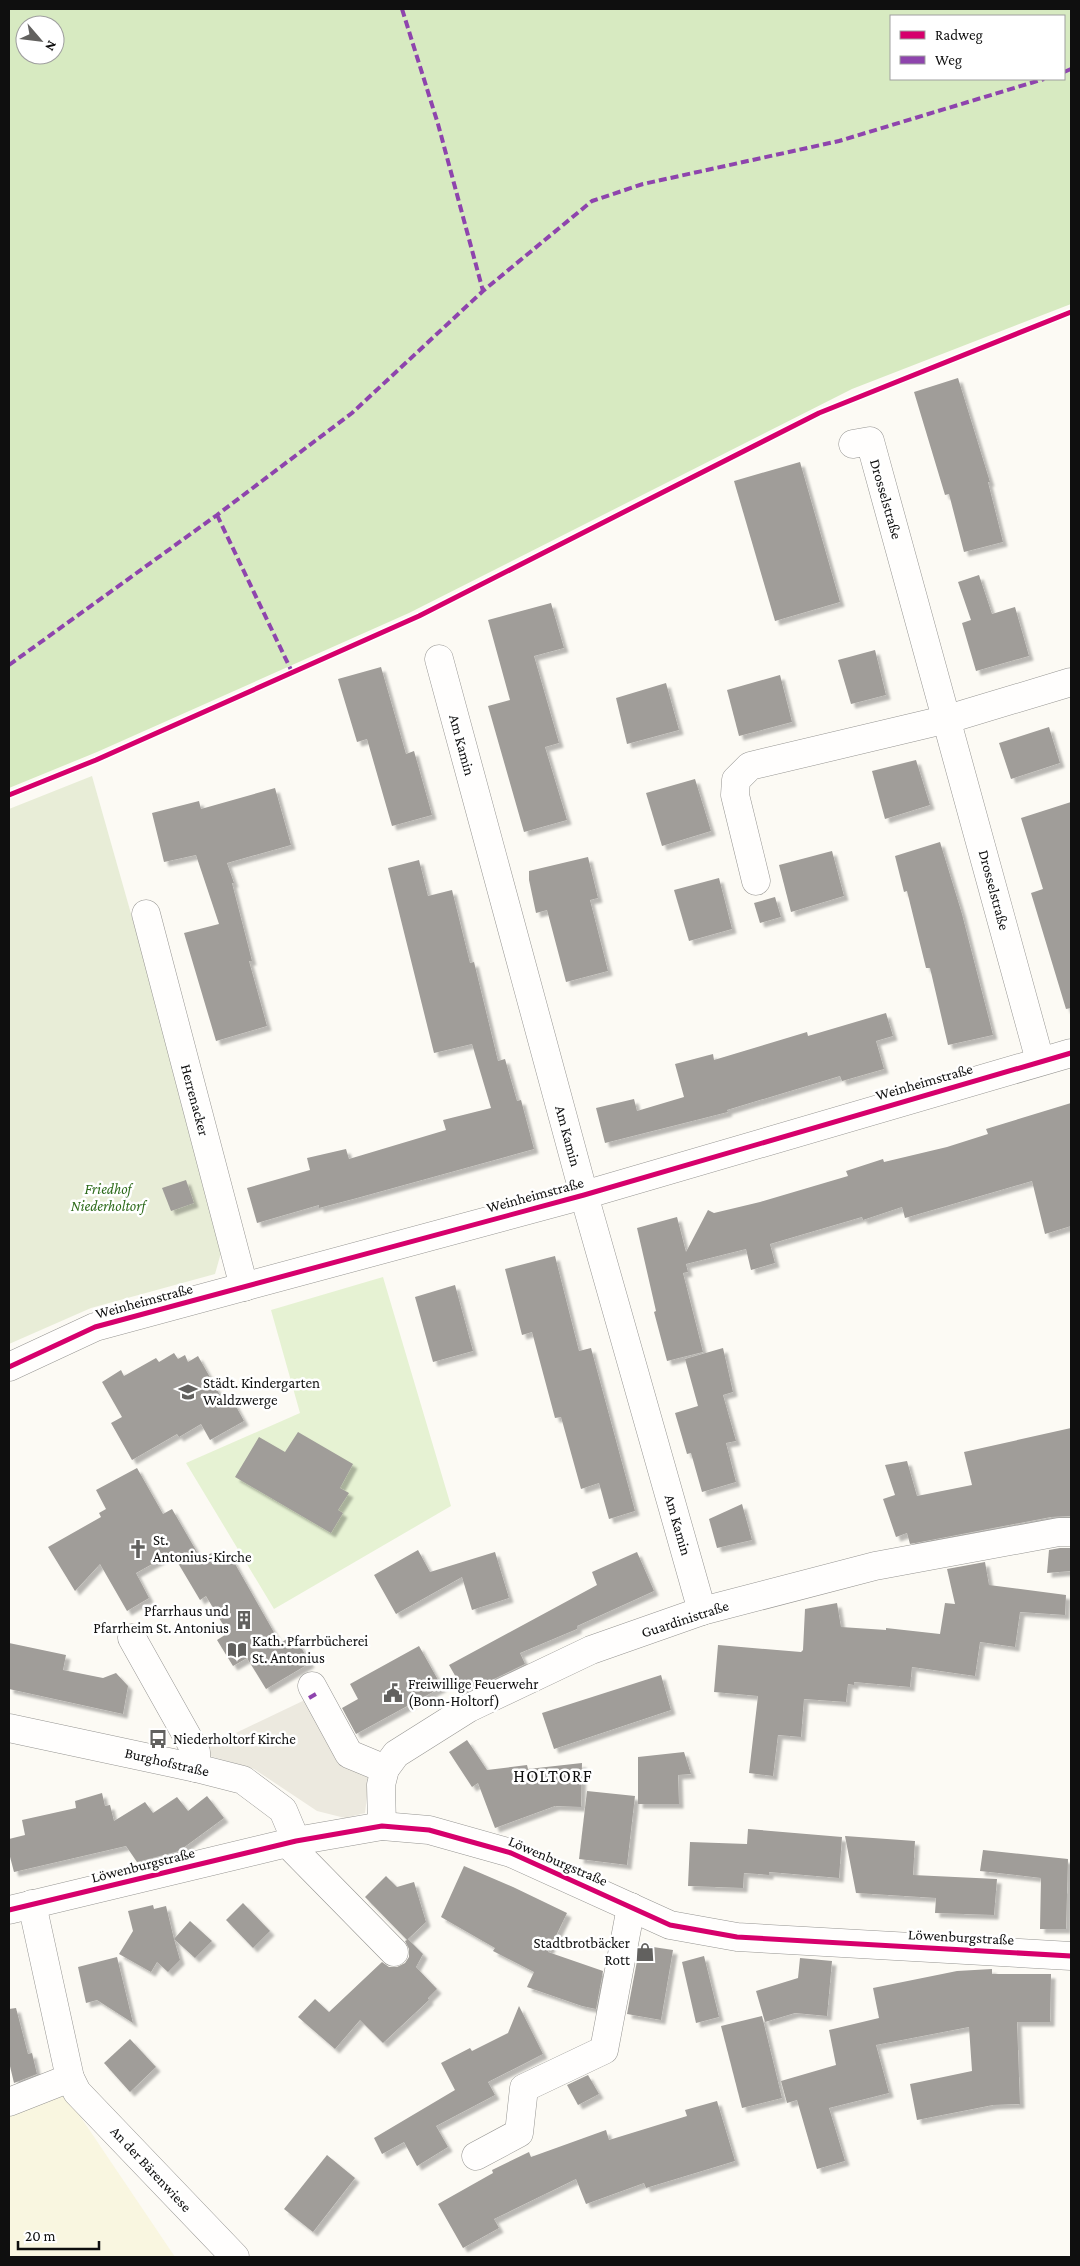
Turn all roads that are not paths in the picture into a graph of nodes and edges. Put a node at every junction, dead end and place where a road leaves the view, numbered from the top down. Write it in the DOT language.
graph roads {
  1 [pos="854,444"];
  2 [pos="439,659"];
  3 [pos="1071,682"];
  4 [pos="948,719"];
  5 [pos="756,881"];
  6 [pos="146,914"];
  7 [pos="1071,1053"];
  8 [pos="1040,1061"];
  9 [pos="584,1195"];
  10 [pos="244,1287"];
  11 [pos="9,1367"];
  12 [pos="1071,1532"];
  13 [pos="702,1611"];
  14 [pos="132,1638"];
  15 [pos="312,1686"];
  16 [pos="9,1728"];
  17 [pos="196,1768"];
  18 [pos="385,1769"];
  19 [pos="382,1826"];
  20 [pos="291,1842"];
  21 [pos="20,1907"];
  22 [pos="632,1907"];
  23 [pos="394,1952"];
  24 [pos="1071,1956"];
  25 [pos="70,2078"];
  26 [pos="9,2102"];
  27 [pos="476,2156"];
  28 [pos="235,2257"];
  1 -- 4 [label="street, Drosselstraße"];
  2 -- 9 [label="street, Am Kamin"];
  3 -- 4 [label="street"];
  4 -- 5 [label="street"];
  4 -- 8 [label="street, Drosselstraße"];
  6 -- 10 [label="street, Herrenacker"];
  7 -- 8 [label="street, Weinheimstraße"];
  8 -- 9 [label="street, Weinheimstraße"];
  9 -- 10 [label="street, Weinheimstraße"];
  9 -- 13 [label="street, Am Kamin"];
  10 -- 11 [label="street, Weinheimstraße"];
  12 -- 13 [label="street, Guardinistraße"];
  13 -- 18 [label="street, Guardinistraße"];
  14 -- 17 [label="street"];
  15 -- 18 [label="street"];
  16 -- 17 [label="street, Burghofstraße"];
  17 -- 20 [label="street, Burghofstraße"];
  18 -- 19 [label="street"];
  19 -- 20 [label="street, Löwenburgstraße"];
  19 -- 22 [label="street, Löwenburgstraße"];
  20 -- 21 [label="street, Löwenburgstraße"];
  20 -- 23 [label="street"];
  21 -- 25 [label="street, An der Bärenwiese"];
  22 -- 24 [label="street, Löwenburgstraße"];
  22 -- 27 [label="street"];
  25 -- 26 [label="street"];
  25 -- 28 [label="street, An der Bärenwiese"];
}
